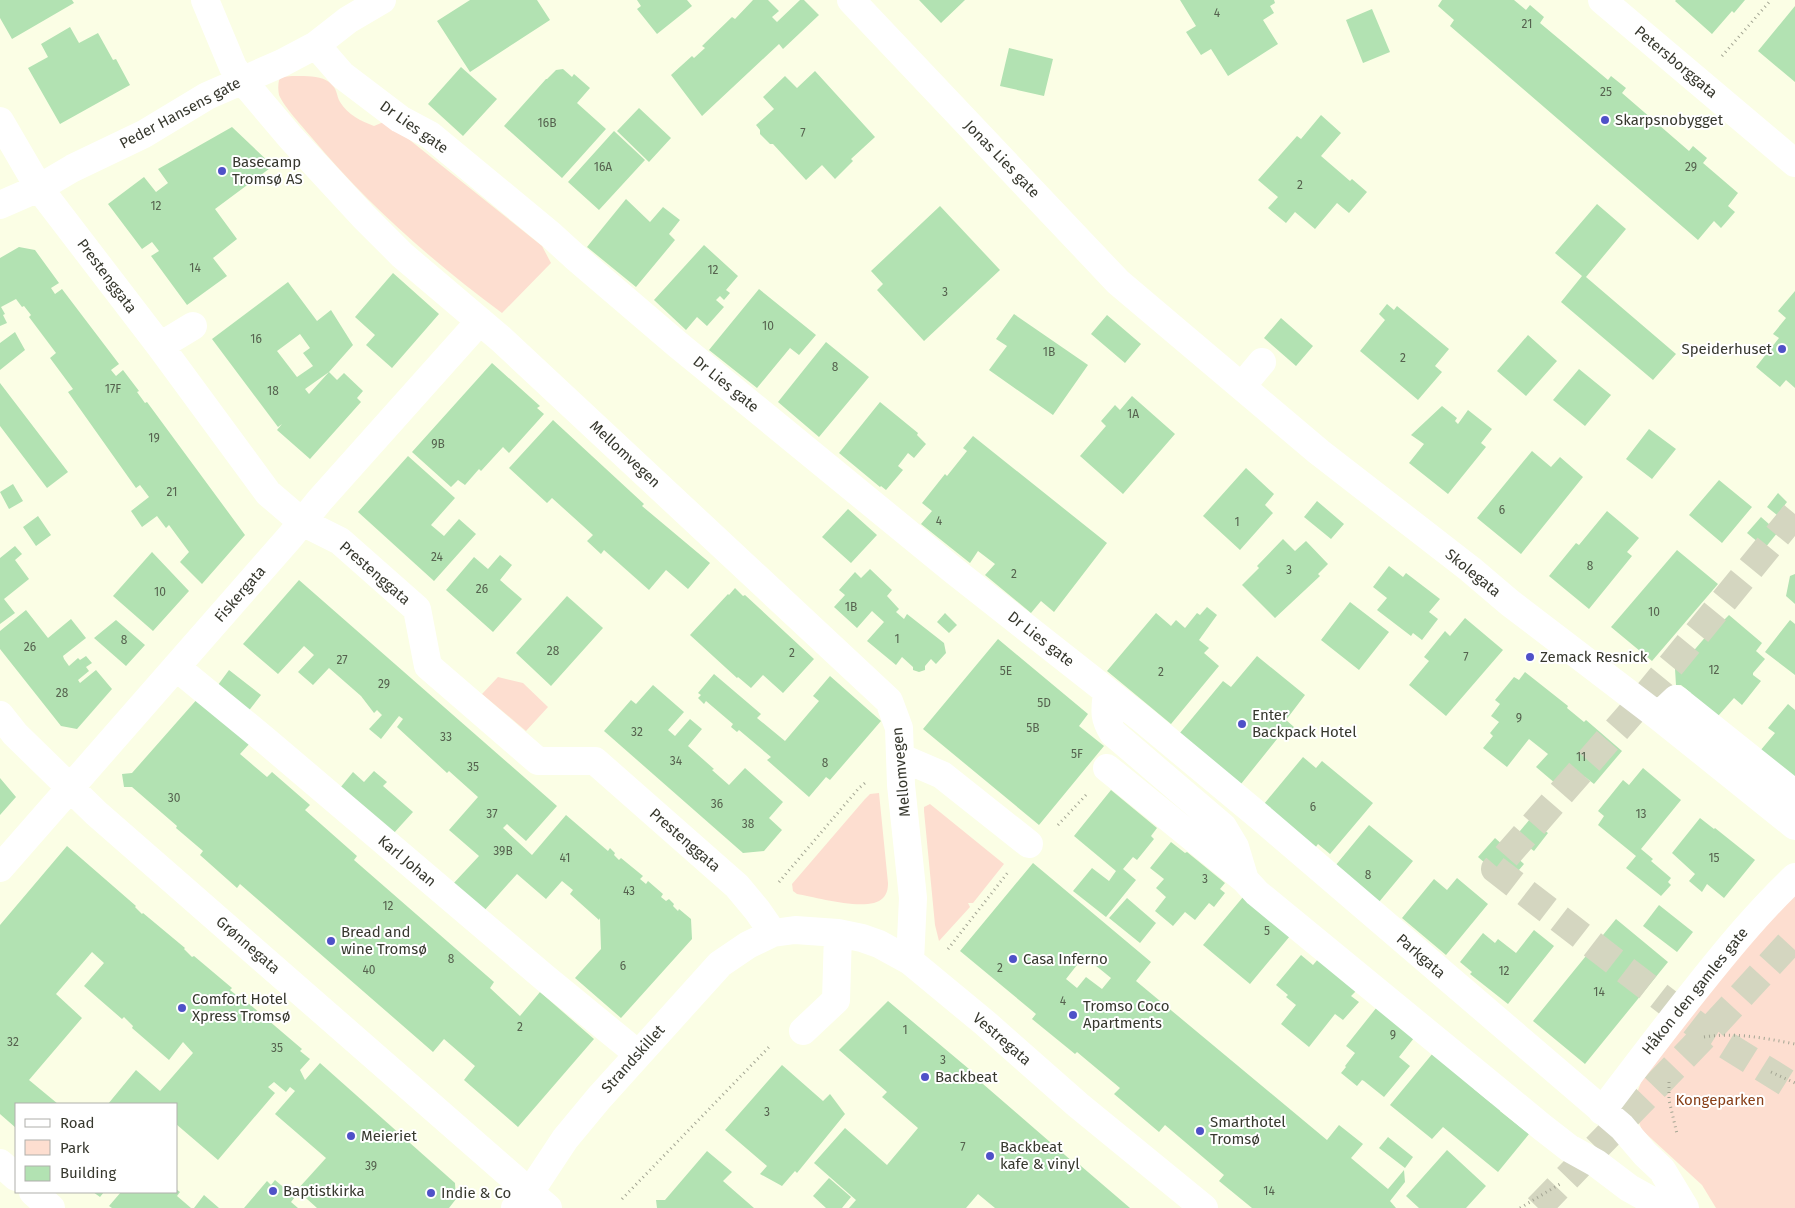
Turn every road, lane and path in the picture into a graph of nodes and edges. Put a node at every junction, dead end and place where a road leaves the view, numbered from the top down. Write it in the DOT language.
graph roads {
  1 [pos="205,0"];
  2 [pos="382,0"];
  3 [pos="851,0"];
  4 [pos="1602,0"];
  5 [pos="1771,0"];
  6 [pos="316,45"];
  7 [pos="242,80"];
  8 [pos="1702,84"];
  9 [pos="0,121"];
  10 [pos="1795,163"];
  11 [pos="39,188"];
  12 [pos="0,205"];
  13 [pos="1155,314"];
  14 [pos="480,321"];
  15 [pos="193,326"];
  16 [pos="160,346"];
  17 [pos="1262,362"];
  18 [pos="1242,386"];
  19 [pos="302,522"];
  20 [pos="176,667"];
  21 [pos="1107,692"];
  22 [pos="0,715"];
  23 [pos="1658,716"];
  24 [pos="1141,718"];
  25 [pos="900,757"];
  26 [pos="1106,768"];
  27 [pos="71,787"];
  28 [pos="1088,792"];
  29 [pos="1795,794"];
  30 [pos="1795,826"];
  31 [pos="1029,844"];
  32 [pos="0,868"];
  33 [pos="1795,877"];
  34 [pos="1245,880"];
  35 [pos="757,910"];
  36 [pos="773,933"];
  37 [pos="838,933"];
  38 [pos="918,968"];
  39 [pos="802,1031"];
  40 [pos="1702,1037"];
  41 [pos="1795,1044"];
  42 [pos="638,1054"];
  43 [pos="1771,1072"];
  44 [pos="1670,1074"];
  45 [pos="1795,1083"];
  46 [pos="1602,1111"];
  47 [pos="0,1163"];
  48 [pos="1596,1164"];
  49 [pos="1662,1170"];
  50 [pos="15,1176"];
  51 [pos="34,1193"];
  52 [pos="622,1199"];
  53 [pos="531,1203"];
  54 [pos="51,1208"];
  55 [pos="1204,1208"];
  56 [pos="1520,1208"];
  57 [pos="1665,1208"];
  58 [pos="1685,1208"];
  1 -- 7 [label="street, Mellomvegen"];
  2 -- 6 [label="street, Peder Hansens gate"];
  3 -- 13 [label="street, Jonas Lies gate"];
  4 -- 8 [label="street, Petersborggata"];
  5 -- 8 [label="path"];
  6 -- 7 [label="street, Peder Hansens gate"];
  6 -- 21 [label="street, Dr Lies gate"];
  7 -- 11 [label="street, Peder Hansens gate"];
  7 -- 14 [label="street, Mellomvegen"];
  8 -- 10 [label="street, Petersborggata"];
  9 -- 11 [label="street, Prestenggata"];
  11 -- 12 [label="street, Peder Hansens gate"];
  11 -- 16 [label="street, Prestenggata"];
  13 -- 18 [label="street, Skolegata"];
  14 -- 19 [label="street, Fiskergata"];
  14 -- 25 [label="street, Mellomvegen"];
  15 -- 16 [label="street"];
  16 -- 19 [label="street, Prestenggata"];
  17 -- 18 [label="street"];
  18 -- 23 [label="street, Skolegata"];
  19 -- 20 [label="street, Fiskergata"];
  19 -- 35 [label="street, Prestenggata"];
  20 -- 27 [label="street, Fiskergata"];
  20 -- 42 [label="street, Karl Johan"];
  21 -- 24 [label="street, Dr Lies gate"];
  21 -- 34 [label="street"];
  22 -- 27 [label="street, Grønnegata"];
  23 -- 29 [label="street"];
  23 -- 30 [label="street, Skolegata"];
  24 -- 46 [label="street, Parkgata"];
  25 -- 31 [label="street"];
  25 -- 35 [label="path"];
  25 -- 38 [label="street, Mellomvegen"];
  26 -- 34 [label="street"];
  27 -- 32 [label="street, Fiskergata"];
  27 -- 53 [label="street, Grønnegata"];
  28 -- 31 [label="path"];
  31 -- 38 [label="path"];
  33 -- 46 [label="street, Håkon den gamles gate"];
  34 -- 48 [label="street"];
  35 -- 36 [label="street, Prestenggata"];
  36 -- 37 [label="street, Vestregata"];
  36 -- 42 [label="street, Strandskillet"];
  37 -- 38 [label="street, Vestregata"];
  37 -- 39 [label="street"];
  38 -- 55 [label="street, Vestregata"];
  39 -- 52 [label="path"];
  40 -- 41 [label="path"];
  42 -- 53 [label="street, Strandskillet"];
  43 -- 45 [label="path"];
  44 -- 49 [label="path"];
  46 -- 49 [label="street, Parkgata"];
  47 -- 50 [label="street"];
  48 -- 56 [label="path"];
  48 -- 57 [label="street"];
  49 -- 58 [label="street, Parkgata"];
  51 -- 54 [label="street"];
}
